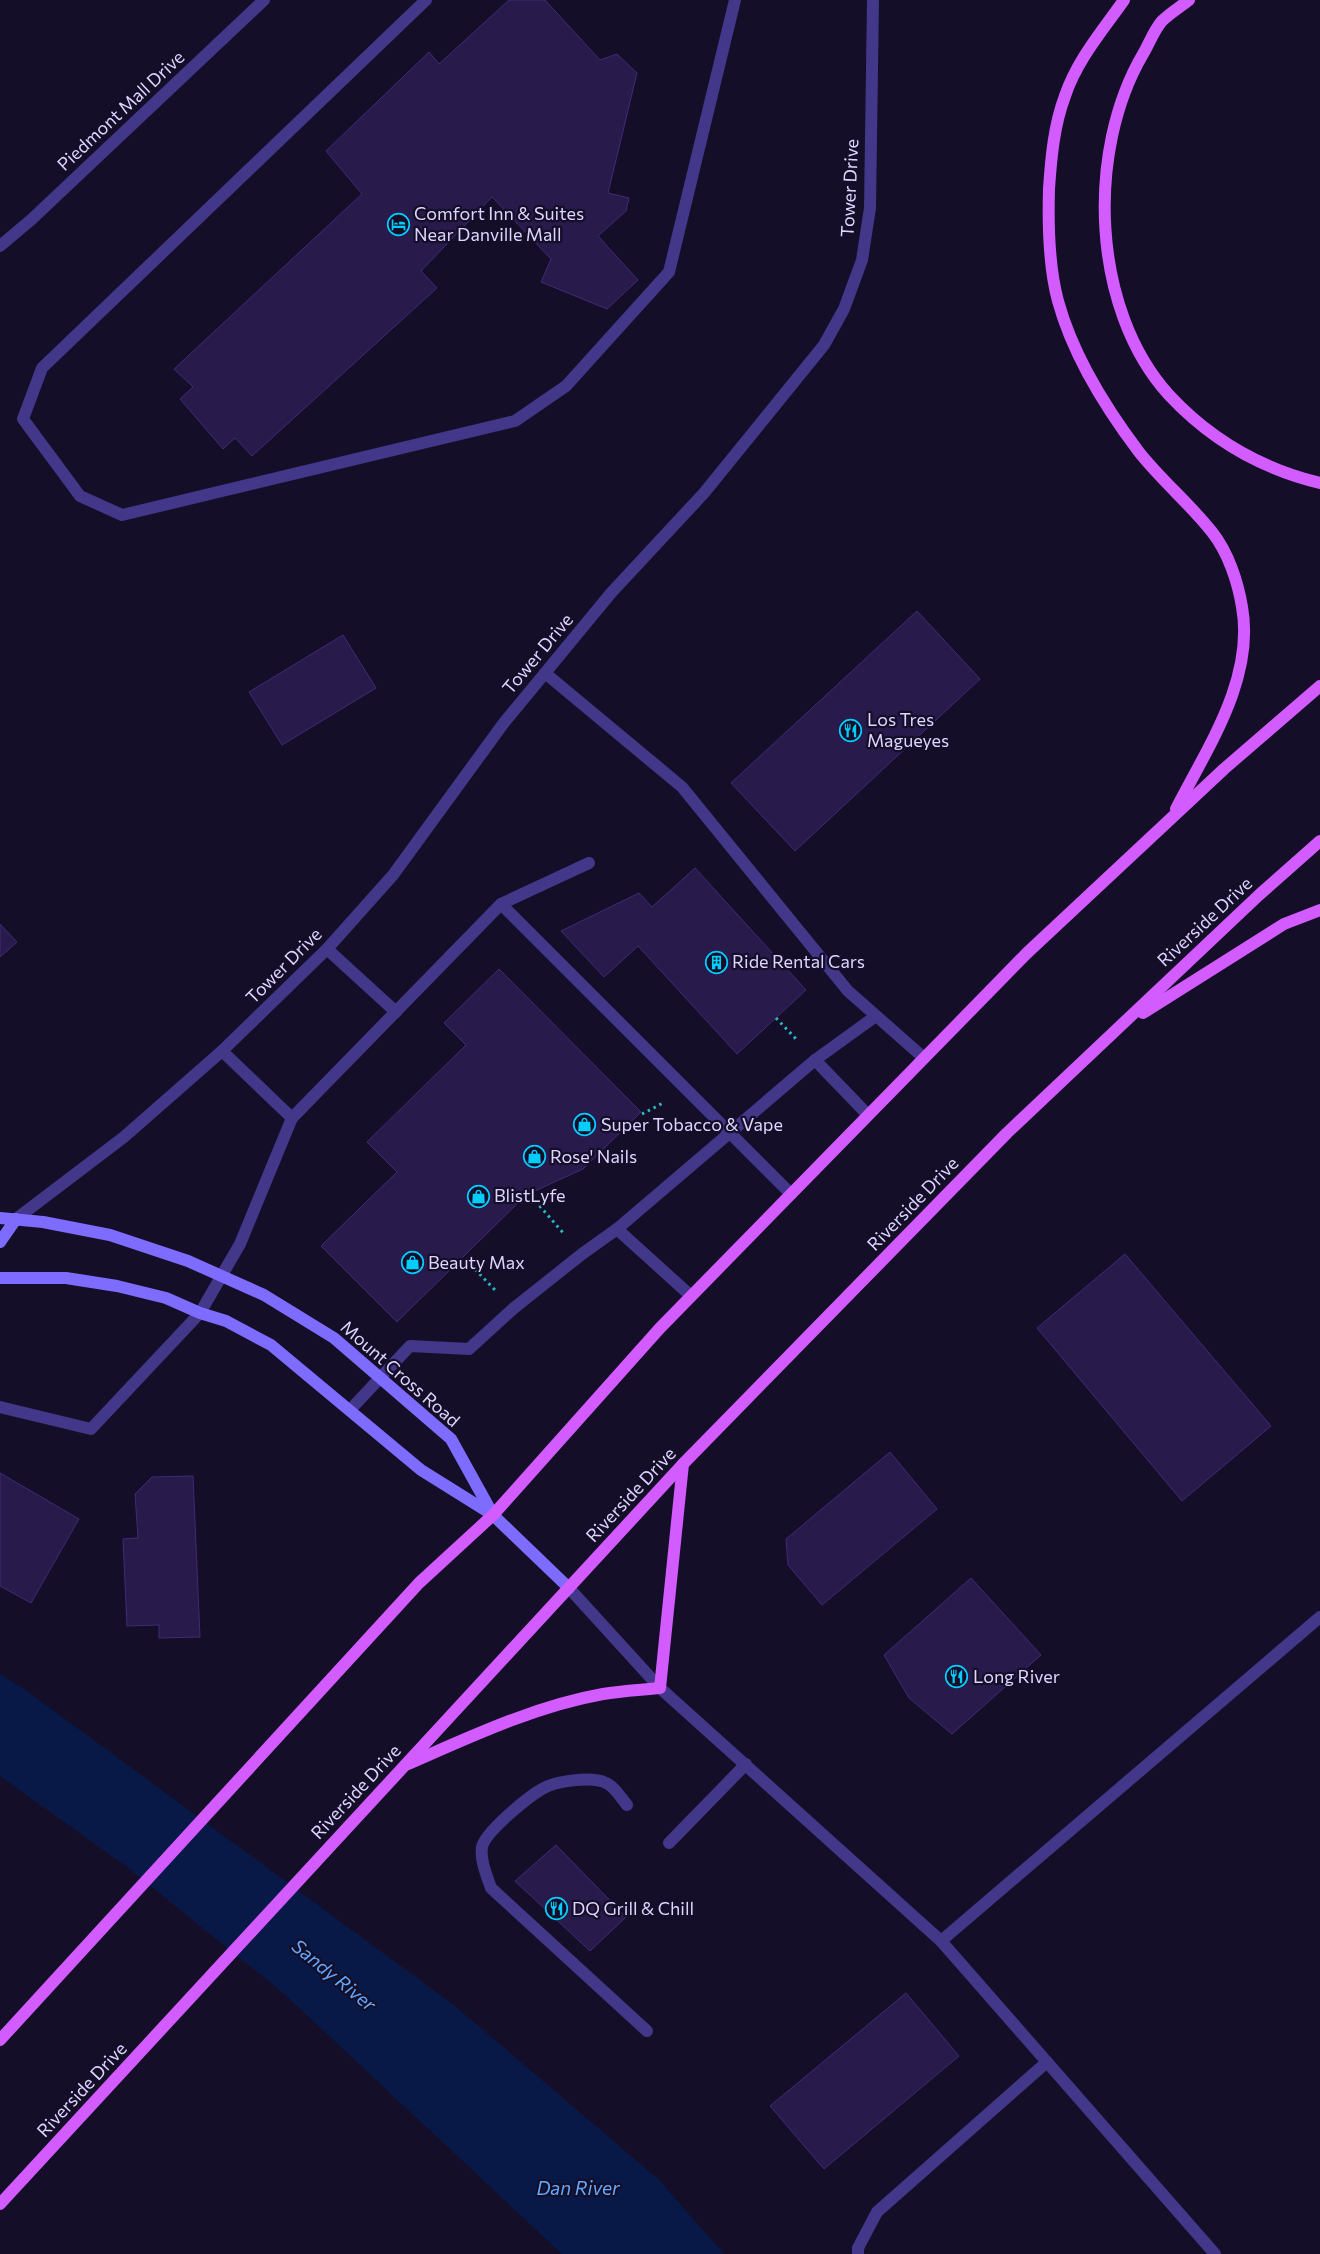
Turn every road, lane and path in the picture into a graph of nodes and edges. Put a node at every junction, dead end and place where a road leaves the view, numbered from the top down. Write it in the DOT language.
graph roads {
  1 [pos="264,0"];
  2 [pos="426,0"];
  3 [pos="735,0"];
  4 [pos="873,0"];
  5 [pos="1124,0"];
  6 [pos="1189,0"];
  7 [pos="0,246"];
  8 [pos="1320,483"];
  9 [pos="545,673"];
  10 [pos="1320,686"];
  11 [pos="1172,817"];
  12 [pos="1320,842"];
  13 [pos="589,863"];
  14 [pos="501,904"];
  15 [pos="1320,910"];
  16 [pos="327,949"];
  17 [pos="396,1012"];
  18 [pos="876,1016"];
  19 [pos="1118,1029"];
  20 [pos="222,1051"];
  21 [pos="924,1058"];
  22 [pos="815,1060"];
  23 [pos="868,1115"];
  24 [pos="292,1118"];
  25 [pos="729,1133"];
  26 [pos="791,1194"];
  27 [pos="531,1196"];
  28 [pos="0,1218"];
  29 [pos="16,1219"];
  30 [pos="617,1229"];
  31 [pos="0,1242"];
  32 [pos="582,1254"];
  33 [pos="466,1260"];
  34 [pos="222,1275"];
  35 [pos="0,1278"];
  36 [pos="691,1296"];
  37 [pos="514,1308"];
  38 [pos="200,1313"];
  39 [pos="381,1378"];
  40 [pos="0,1407"];
  41 [pos="350,1410"];
  42 [pos="683,1464"];
  43 [pos="493,1516"];
  44 [pos="569,1588"];
  45 [pos="1320,1617"];
  46 [pos="660,1688"];
  47 [pos="746,1764"];
  48 [pos="404,1766"];
  49 [pos="627,1805"];
  50 [pos="669,1843"];
  51 [pos="941,1940"];
  52 [pos="647,2031"];
  53 [pos="0,2040"];
  54 [pos="1047,2062"];
  55 [pos="0,2204"];
  56 [pos="858,2254"];
  57 [pos="1215,2254"];
  1 -- 7 [label="street, Piedmont Mall Drive"];
  2 -- 3 [label="street"];
  4 -- 9 [label="street, Tower Drive"];
  5 -- 11 [label="main road"];
  6 -- 8 [label="main road"];
  9 -- 16 [label="street, Tower Drive"];
  9 -- 18 [label="street"];
  10 -- 11 [label="main road"];
  11 -- 21 [label="main road"];
  12 -- 19 [label="main road, Riverside Drive"];
  13 -- 14 [label="street"];
  14 -- 17 [label="street"];
  14 -- 25 [label="street"];
  15 -- 19 [label="main road"];
  16 -- 17 [label="street"];
  16 -- 20 [label="street, Tower Drive"];
  17 -- 24 [label="street"];
  18 -- 21 [label="street"];
  18 -- 22 [label="street"];
  19 -- 42 [label="main road, Riverside Drive"];
  20 -- 24 [label="street"];
  20 -- 29 [label="street, Tower Drive"];
  21 -- 23 [label="main road"];
  22 -- 23 [label="street"];
  22 -- 25 [label="street"];
  23 -- 26 [label="main road"];
  24 -- 34 [label="street"];
  25 -- 26 [label="street"];
  25 -- 30 [label="street"];
  26 -- 36 [label="main road"];
  27 -- 32 [label="path"];
  28 -- 29 [label="main road, Mount Cross Road"];
  29 -- 31 [label="main road"];
  29 -- 34 [label="main road, Mount Cross Road"];
  30 -- 32 [label="street"];
  30 -- 36 [label="street"];
  32 -- 37 [label="street"];
  33 -- 37 [label="path"];
  34 -- 38 [label="street"];
  34 -- 39 [label="main road, Mount Cross Road"];
  35 -- 38 [label="main road"];
  36 -- 43 [label="main road"];
  37 -- 39 [label="street"];
  38 -- 40 [label="street"];
  38 -- 41 [label="main road"];
  39 -- 41 [label="street"];
  39 -- 43 [label="main road, Mount Cross Road"];
  41 -- 43 [label="main road"];
  42 -- 44 [label="main road, Riverside Drive"];
  42 -- 46 [label="main road"];
  43 -- 44 [label="main road"];
  43 -- 53 [label="main road"];
  44 -- 46 [label="street"];
  44 -- 48 [label="main road, Riverside Drive"];
  45 -- 51 [label="street"];
  46 -- 47 [label="street"];
  46 -- 48 [label="main road"];
  47 -- 50 [label="street"];
  47 -- 51 [label="street"];
  48 -- 55 [label="main road, Riverside Drive"];
  49 -- 52 [label="street"];
  51 -- 54 [label="street"];
  54 -- 56 [label="street"];
  54 -- 57 [label="street"];
}
